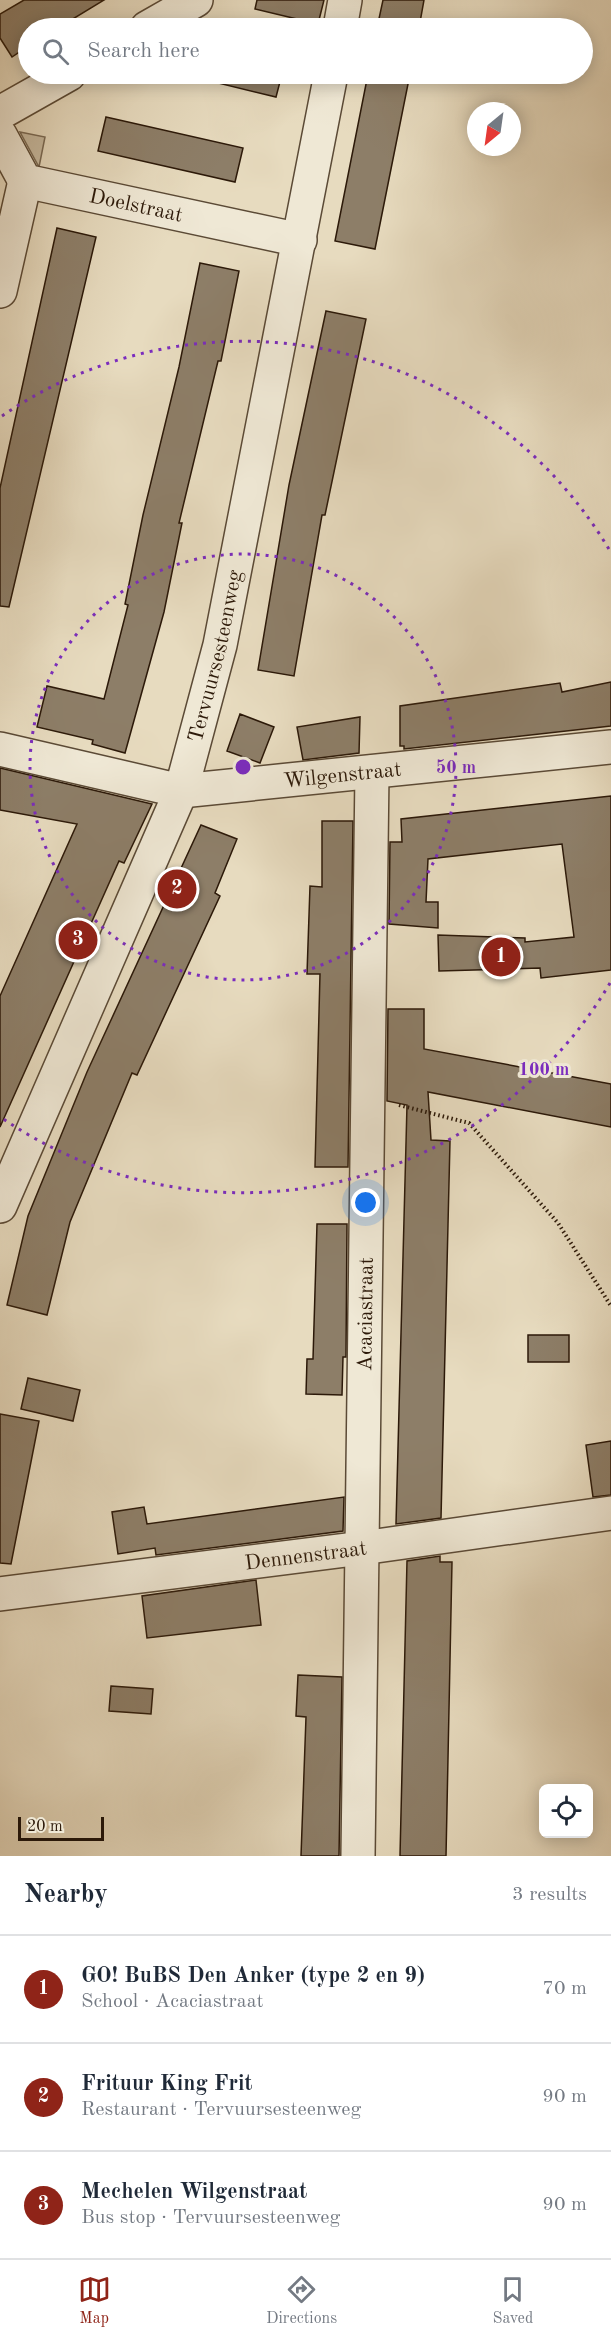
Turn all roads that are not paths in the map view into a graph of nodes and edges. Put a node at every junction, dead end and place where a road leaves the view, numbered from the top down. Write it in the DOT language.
graph roads {
  1 [pos="196,0"];
  2 [pos="345,0"];
  3 [pos="164,18"];
  4 [pos="342,18"];
  5 [pos="51,84"];
  6 [pos="329,84"];
  7 [pos="0,113"];
  8 [pos="0,135"];
  9 [pos="25,182"];
  10 [pos="300,240"];
  11 [pos="0,291"];
  12 [pos="611,747"];
  13 [pos="0,749"];
  14 [pos="372,772"];
  15 [pos="181,791"];
  16 [pos="0,1206"];
  17 [pos="611,1513"];
  18 [pos="362,1548"];
  19 [pos="0,1594"];
  20 [pos="358,1856"];
  1 -- 3 [label="street"];
  2 -- 4 [label="street"];
  5 -- 7 [label="street"];
  6 -- 10 [label="street, Tervuursesteenweg"];
  8 -- 9 [label="street"];
  9 -- 10 [label="street, Doelstraat"];
  9 -- 11 [label="street"];
  10 -- 15 [label="street, Tervuursesteenweg"];
  12 -- 14 [label="street, Wilgenstraat"];
  13 -- 15 [label="street, Wilgenstraat"];
  14 -- 15 [label="street, Wilgenstraat"];
  14 -- 18 [label="street, Acaciastraat"];
  15 -- 16 [label="street, Tervuursesteenweg"];
  17 -- 18 [label="street, Dennenstraat"];
  18 -- 19 [label="street, Dennenstraat"];
  18 -- 20 [label="street, Acaciastraat"];
}
